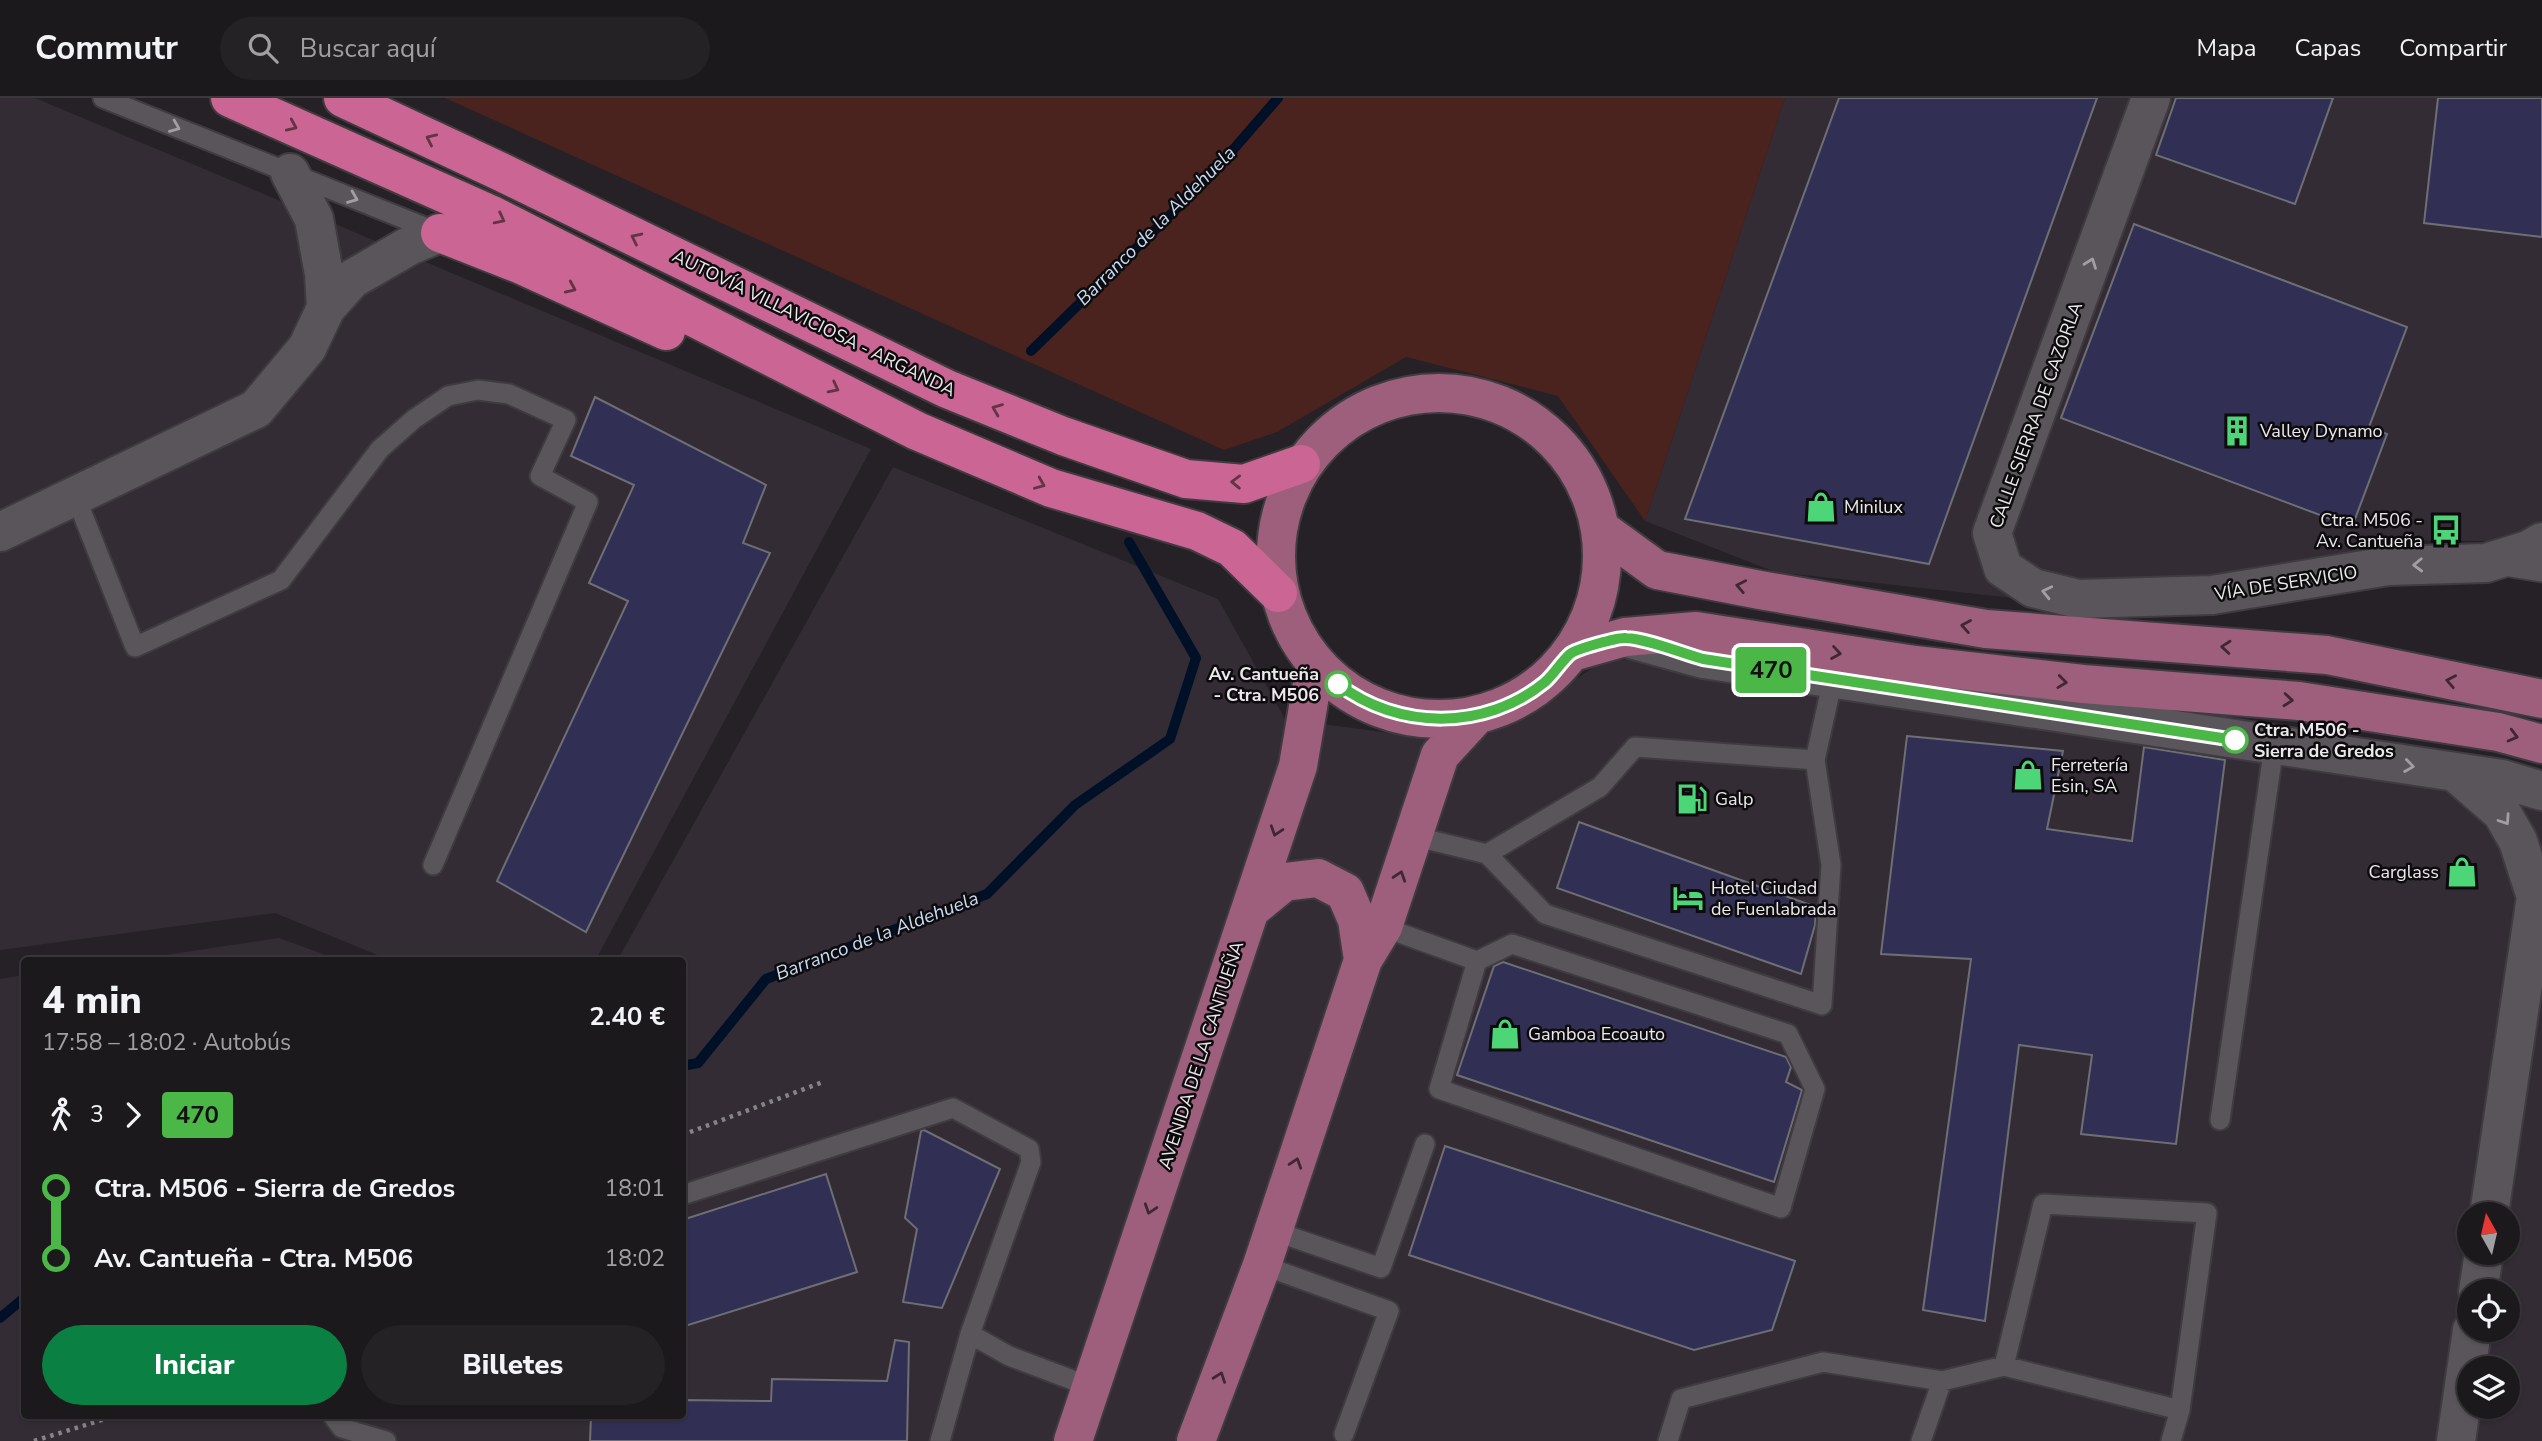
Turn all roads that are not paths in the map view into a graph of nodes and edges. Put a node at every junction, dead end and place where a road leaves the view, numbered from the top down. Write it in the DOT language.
graph roads {
  1 [pos="103,98"];
  2 [pos="230,98"];
  3 [pos="343,98"];
  4 [pos="2151,98"];
  5 [pos="290,173"];
  6 [pos="440,233"];
  7 [pos="326,308"];
  8 [pos="780,361"];
  9 [pos="1301,464"];
  10 [pos="75,495"];
  11 [pos="1602,530"];
  12 [pos="0,532"];
  13 [pos="2542,542"];
  14 [pos="2486,563"];
  15 [pos="2542,572"];
  16 [pos="1278,593"];
  17 [pos="2213,595"];
  18 [pos="2033,632"];
  19 [pos="1625,637"];
  20 [pos="1572,652"];
  21 [pos="1315,666"];
  22 [pos="1833,679"];
  23 [pos="2542,699"];
  24 [pos="1475,716"];
  25 [pos="2542,744"];
  26 [pos="2274,746"];
  27 [pos="1815,760"];
  28 [pos="2456,773"];
  29 [pos="2542,791"];
  30 [pos="1413,836"];
  31 [pos="1487,854"];
  32 [pos="433,865"];
  33 [pos="2539,893"];
  34 [pos="1250,910"];
  35 [pos="1383,927"];
  36 [pos="1363,960"];
  37 [pos="1477,961"];
  38 [pos="2220,1120"];
  39 [pos="1424,1144"];
  40 [pos="686,1194"];
  41 [pos="2491,1202"];
  42 [pos="1268,1248"];
  43 [pos="970,1334"];
  44 [pos="2470,1342"];
  45 [pos="2004,1366"];
  46 [pos="1942,1381"];
  47 [pos="1091,1387"];
  48 [pos="2180,1410"];
  49 [pos="335,1419"];
  50 [pos="1345,1434"];
  51 [pos="386,1441"];
  52 [pos="940,1441"];
  53 [pos="1073,1441"];
  54 [pos="1196,1441"];
  55 [pos="1668,1441"];
  56 [pos="1921,1441"];
  57 [pos="2171,1441"];
  58 [pos="2456,1441"];
  1 -- 5 [label="lane, one-way"];
  2 -- 8 [label="highway, one-way"];
  9 -- 3 [label="highway, AUTOVÍA VILLAVICIOSA - ARGANDA, one-way"];
  17 -- 4 [label="street, CALLE SIERRA DE CAZORLA, one-way"];
  5 -- 6 [label="lane, one-way"];
  5 -- 7 [label="street"];
  6 -- 7 [label="street"];
  6 -- 8 [label="highway, one-way"];
  7 -- 10 [label="street"];
  8 -- 16 [label="highway, one-way"];
  9 -- 11 [label="main road"];
  9 -- 16 [label="main road"];
  10 -- 12 [label="street"];
  10 -- 32 [label="lane"];
  18 -- 11 [label="main road, one-way"];
  11 -- 20 [label="main road"];
  13 -- 14 [label="street"];
  14 -- 15 [label="lane, VÍA DE SERVICIO"];
  14 -- 17 [label="street, VÍA DE SERVICIO, one-way"];
  16 -- 21 [label="main road"];
  17 -- 18 [label="lane, VÍA DE SERVICIO"];
  23 -- 18 [label="main road, one-way"];
  19 -- 20 [label="main road"];
  19 -- 22 [label="street"];
  19 -- 25 [label="main road, one-way"];
  20 -- 24 [label="main road"];
  21 -- 24 [label="main road"];
  21 -- 34 [label="main road, AVENIDA DE LA CANTUEÑA, one-way"];
  22 -- 26 [label="street"];
  22 -- 27 [label="lane"];
  24 -- 30 [label="main road"];
  26 -- 28 [label="street, one-way"];
  26 -- 38 [label="lane"];
  27 -- 31 [label="lane"];
  27 -- 31 [label="lane"];
  28 -- 29 [label="street"];
  28 -- 33 [label="street, one-way"];
  30 -- 31 [label="lane"];
  35 -- 30 [label="main road, one-way"];
  33 -- 41 [label="street"];
  34 -- 36 [label="main road"];
  34 -- 47 [label="main road, AVENIDA DE LA CANTUEÑA, one-way"];
  35 -- 36 [label="main road"];
  35 -- 37 [label="lane"];
  42 -- 36 [label="main road, one-way"];
  37 -- 37 [label="lane"];
  39 -- 42 [label="lane"];
  40 -- 43 [label="lane"];
  42 -- 50 [label="lane"];
  54 -- 42 [label="main road, one-way"];
  43 -- 47 [label="lane"];
  43 -- 52 [label="lane"];
  44 -- 58 [label="street"];
  45 -- 46 [label="lane"];
  45 -- 48 [label="lane"];
  45 -- 48 [label="lane"];
  46 -- 55 [label="lane"];
  46 -- 56 [label="lane"];
  47 -- 53 [label="main road, AVENIDA DE LA CANTUEÑA"];
  48 -- 57 [label="lane"];
  49 -- 51 [label="lane"];
}
